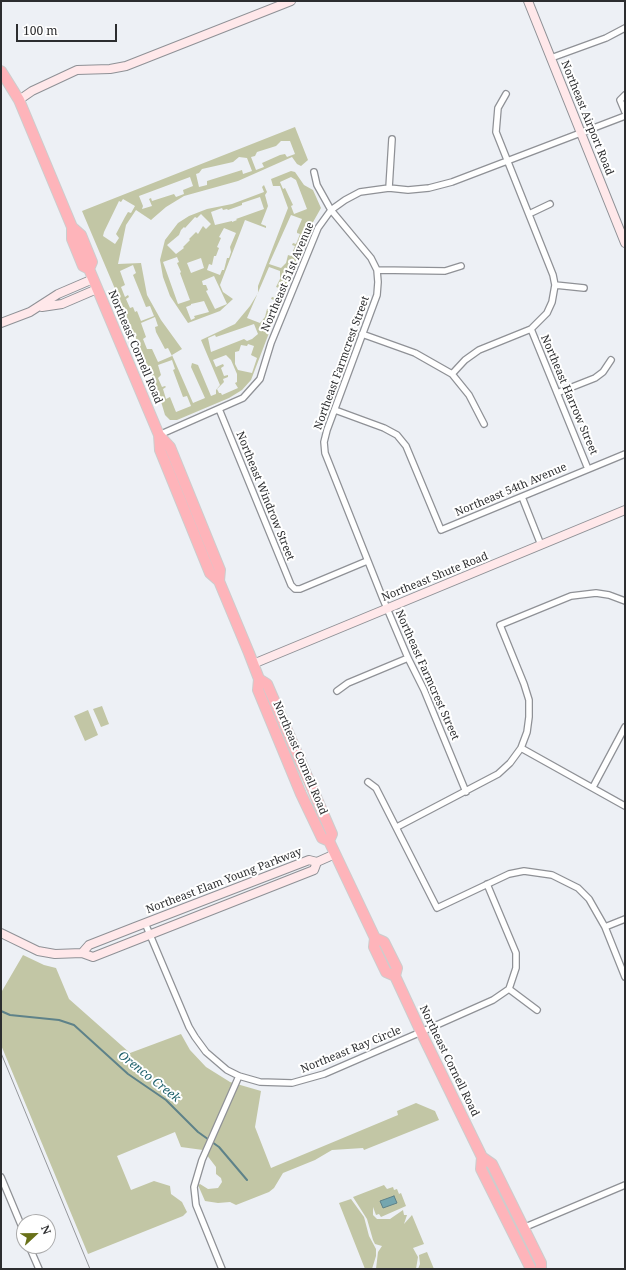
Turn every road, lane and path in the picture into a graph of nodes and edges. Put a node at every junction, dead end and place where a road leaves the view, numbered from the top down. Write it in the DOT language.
graph roads {
  1 [pos="291,1"];
  2 [pos="528,1"];
  3 [pos="625,28"];
  4 [pos="551,58"];
  5 [pos="1,71"];
  6 [pos="506,94"];
  7 [pos="625,95"];
  8 [pos="19,100"];
  9 [pos="625,112"];
  10 [pos="625,116"];
  11 [pos="581,133"];
  12 [pos="392,139"];
  13 [pos="508,162"];
  14 [pos="314,172"];
  15 [pos="389,188"];
  16 [pos="550,204"];
  17 [pos="331,210"];
  18 [pos="529,214"];
  19 [pos="625,243"];
  20 [pos="461,266"];
  21 [pos="378,270"];
  22 [pos="95,284"];
  23 [pos="555,285"];
  24 [pos="584,288"];
  25 [pos="1,323"];
  26 [pos="530,330"];
  27 [pos="362,334"];
  28 [pos="611,360"];
  29 [pos="452,374"];
  30 [pos="557,393"];
  31 [pos="219,409"];
  32 [pos="335,410"];
  33 [pos="484,424"];
  34 [pos="159,435"];
  35 [pos="625,454"];
  36 [pos="588,469"];
  37 [pos="522,497"];
  38 [pos="625,510"];
  39 [pos="541,545"];
  40 [pos="367,561"];
  41 [pos="625,601"];
  42 [pos="387,609"];
  43 [pos="408,658"];
  44 [pos="253,664"];
  45 [pos="337,691"];
  46 [pos="625,727"];
  47 [pos="520,748"];
  48 [pos="368,782"];
  49 [pos="592,787"];
  50 [pos="466,792"];
  51 [pos="625,806"];
  52 [pos="397,827"];
  53 [pos="335,854"];
  54 [pos="317,862"];
  55 [pos="487,884"];
  56 [pos="625,919"];
  57 [pos="145,923"];
  58 [pos="605,927"];
  59 [pos="1,933"];
  60 [pos="150,934"];
  61 [pos="82,953"];
  62 [pos="625,977"];
  63 [pos="509,989"];
  64 [pos="537,1010"];
  65 [pos="422,1032"];
  66 [pos="239,1076"];
  67 [pos="482,1157"];
  68 [pos="1,1177"];
  69 [pos="625,1185"];
  70 [pos="16,1214"];
  71 [pos="523,1228"];
  72 [pos="33,1254"];
  73 [pos="39,1269"];
  74 [pos="222,1269"];
  75 [pos="531,1269"];
  76 [pos="541,1269"];
  1 -- 8 [label="street"];
  2 -- 4 [label="street, Northeast Airport Road"];
  3 -- 4 [label="street"];
  4 -- 11 [label="street, Northeast Airport Road"];
  5 -- 8 [label="highway, Northeast Cornell Road"];
  6 -- 13 [label="street"];
  7 -- 9 [label="street"];
  8 -- 22 [label="highway, Northeast Cornell Road"];
  10 -- 11 [label="street, Northeast 51st Avenue"];
  11 -- 13 [label="street, Northeast 51st Avenue"];
  11 -- 19 [label="street, Northeast Airport Road"];
  12 -- 15 [label="street"];
  13 -- 15 [label="street, Northeast 51st Avenue"];
  13 -- 18 [label="street"];
  14 -- 17 [label="street"];
  15 -- 17 [label="street, Northeast 51st Avenue"];
  16 -- 18 [label="street"];
  17 -- 21 [label="street"];
  17 -- 31 [label="street, Northeast 51st Avenue"];
  18 -- 23 [label="street"];
  20 -- 21 [label="street"];
  21 -- 27 [label="street, Northeast Farmcrest Street"];
  22 -- 25 [label="street"];
  22 -- 34 [label="highway, Northeast Cornell Road"];
  23 -- 24 [label="street"];
  23 -- 26 [label="street"];
  26 -- 29 [label="street"];
  26 -- 30 [label="street, Northeast Harrow Street"];
  27 -- 29 [label="street"];
  27 -- 32 [label="street, Northeast Farmcrest Street"];
  28 -- 30 [label="street"];
  29 -- 33 [label="street"];
  30 -- 36 [label="street, Northeast Harrow Street"];
  31 -- 34 [label="street, Northeast 51st Avenue"];
  31 -- 40 [label="street, Northeast Windrow Street"];
  32 -- 37 [label="street, Northeast 54th Avenue"];
  32 -- 40 [label="street, Northeast Farmcrest Street"];
  34 -- 44 [label="highway, Northeast Cornell Road"];
  35 -- 36 [label="street, Northeast 54th Avenue"];
  36 -- 37 [label="street, Northeast 54th Avenue"];
  37 -- 39 [label="street"];
  38 -- 39 [label="street, Northeast Shute Road"];
  39 -- 42 [label="street, Northeast Shute Road"];
  40 -- 42 [label="street, Northeast Farmcrest Street"];
  41 -- 47 [label="street"];
  42 -- 43 [label="street, Northeast Farmcrest Street"];
  42 -- 44 [label="street, Northeast Shute Road"];
  43 -- 45 [label="street"];
  43 -- 50 [label="street, Northeast Farmcrest Street"];
  44 -- 53 [label="highway, Northeast Cornell Road"];
  46 -- 49 [label="street"];
  47 -- 49 [label="street"];
  47 -- 50 [label="street"];
  48 -- 52 [label="street"];
  49 -- 51 [label="street"];
  50 -- 52 [label="street"];
  52 -- 55 [label="street"];
  53 -- 54 [label="street"];
  53 -- 65 [label="highway, Northeast Cornell Road"];
  54 -- 57 [label="street, Northeast Elam Young Parkway"];
  54 -- 60 [label="street, Northeast Elam Young Parkway"];
  55 -- 58 [label="street"];
  55 -- 63 [label="street"];
  56 -- 58 [label="street"];
  57 -- 60 [label="street, Northeast Ray Circle"];
  57 -- 61 [label="street, Northeast Elam Young Parkway"];
  58 -- 62 [label="street"];
  59 -- 61 [label="street, Northeast Elam Young Parkway"];
  60 -- 61 [label="street, Northeast Elam Young Parkway"];
  60 -- 66 [label="street, Northeast Ray Circle"];
  63 -- 64 [label="street"];
  63 -- 65 [label="street, Northeast Ray Circle"];
  65 -- 66 [label="street, Northeast Ray Circle"];
  65 -- 67 [label="highway, Northeast Cornell Road"];
  66 -- 74 [label="street"];
  67 -- 71 [label="highway, Northeast Cornell Road"];
  67 -- 75 [label="highway, Northeast Cornell Road"];
  68 -- 70 [label="street"];
  69 -- 71 [label="street"];
  71 -- 76 [label="highway, Northeast Cornell Road"];
  72 -- 73 [label="street"];
}
